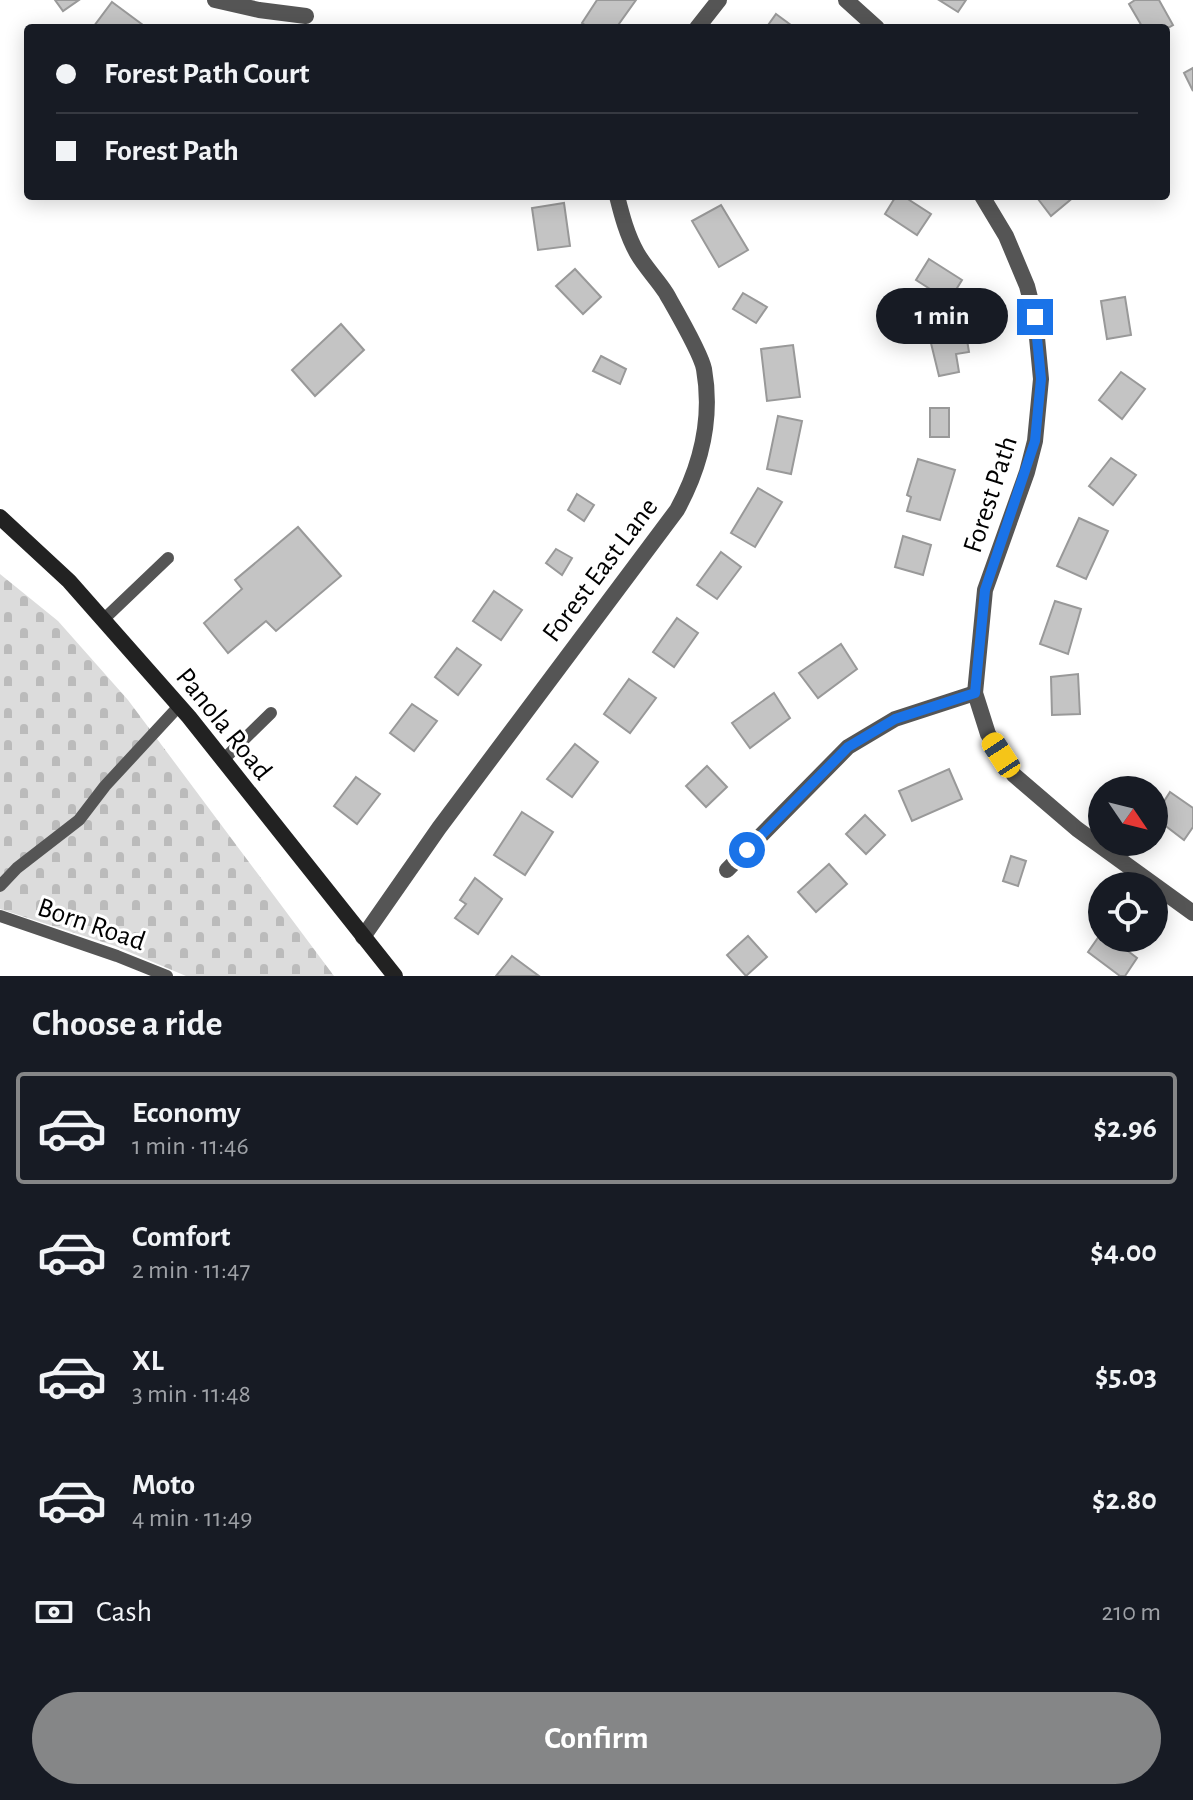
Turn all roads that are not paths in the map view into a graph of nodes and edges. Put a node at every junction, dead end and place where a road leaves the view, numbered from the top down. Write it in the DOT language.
graph roads {
  1 [pos="215,0"];
  2 [pos="719,0"];
  3 [pos="846,0"];
  4 [pos="306,16"];
  5 [pos="700,24"];
  6 [pos="873,24"];
  7 [pos="618,200"];
  8 [pos="984,200"];
  9 [pos="1,519"];
  10 [pos="168,558"];
  11 [pos="103,620"];
  12 [pos="975,693"];
  13 [pos="179,706"];
  14 [pos="271,713"];
  15 [pos="222,761"];
  16 [pos="727,870"];
  17 [pos="0,886"];
  18 [pos="1193,913"];
  19 [pos="0,916"];
  20 [pos="363,937"];
  21 [pos="167,976"];
  22 [pos="395,976"];
  1 -- 4 [label="street"];
  2 -- 5 [label="street"];
  3 -- 6 [label="street"];
  7 -- 20 [label="street, Forest East Lane"];
  8 -- 12 [label="street, Forest Path"];
  9 -- 11 [label="main road, Panola Road"];
  10 -- 11 [label="lane"];
  11 -- 13 [label="main road, Panola Road"];
  12 -- 16 [label="street"];
  12 -- 18 [label="street, Forest Path"];
  13 -- 15 [label="main road, Panola Road"];
  13 -- 17 [label="lane"];
  14 -- 15 [label="lane"];
  15 -- 20 [label="main road, Panola Road"];
  19 -- 21 [label="lane, Born Road"];
  20 -- 22 [label="main road, Panola Road"];
}
